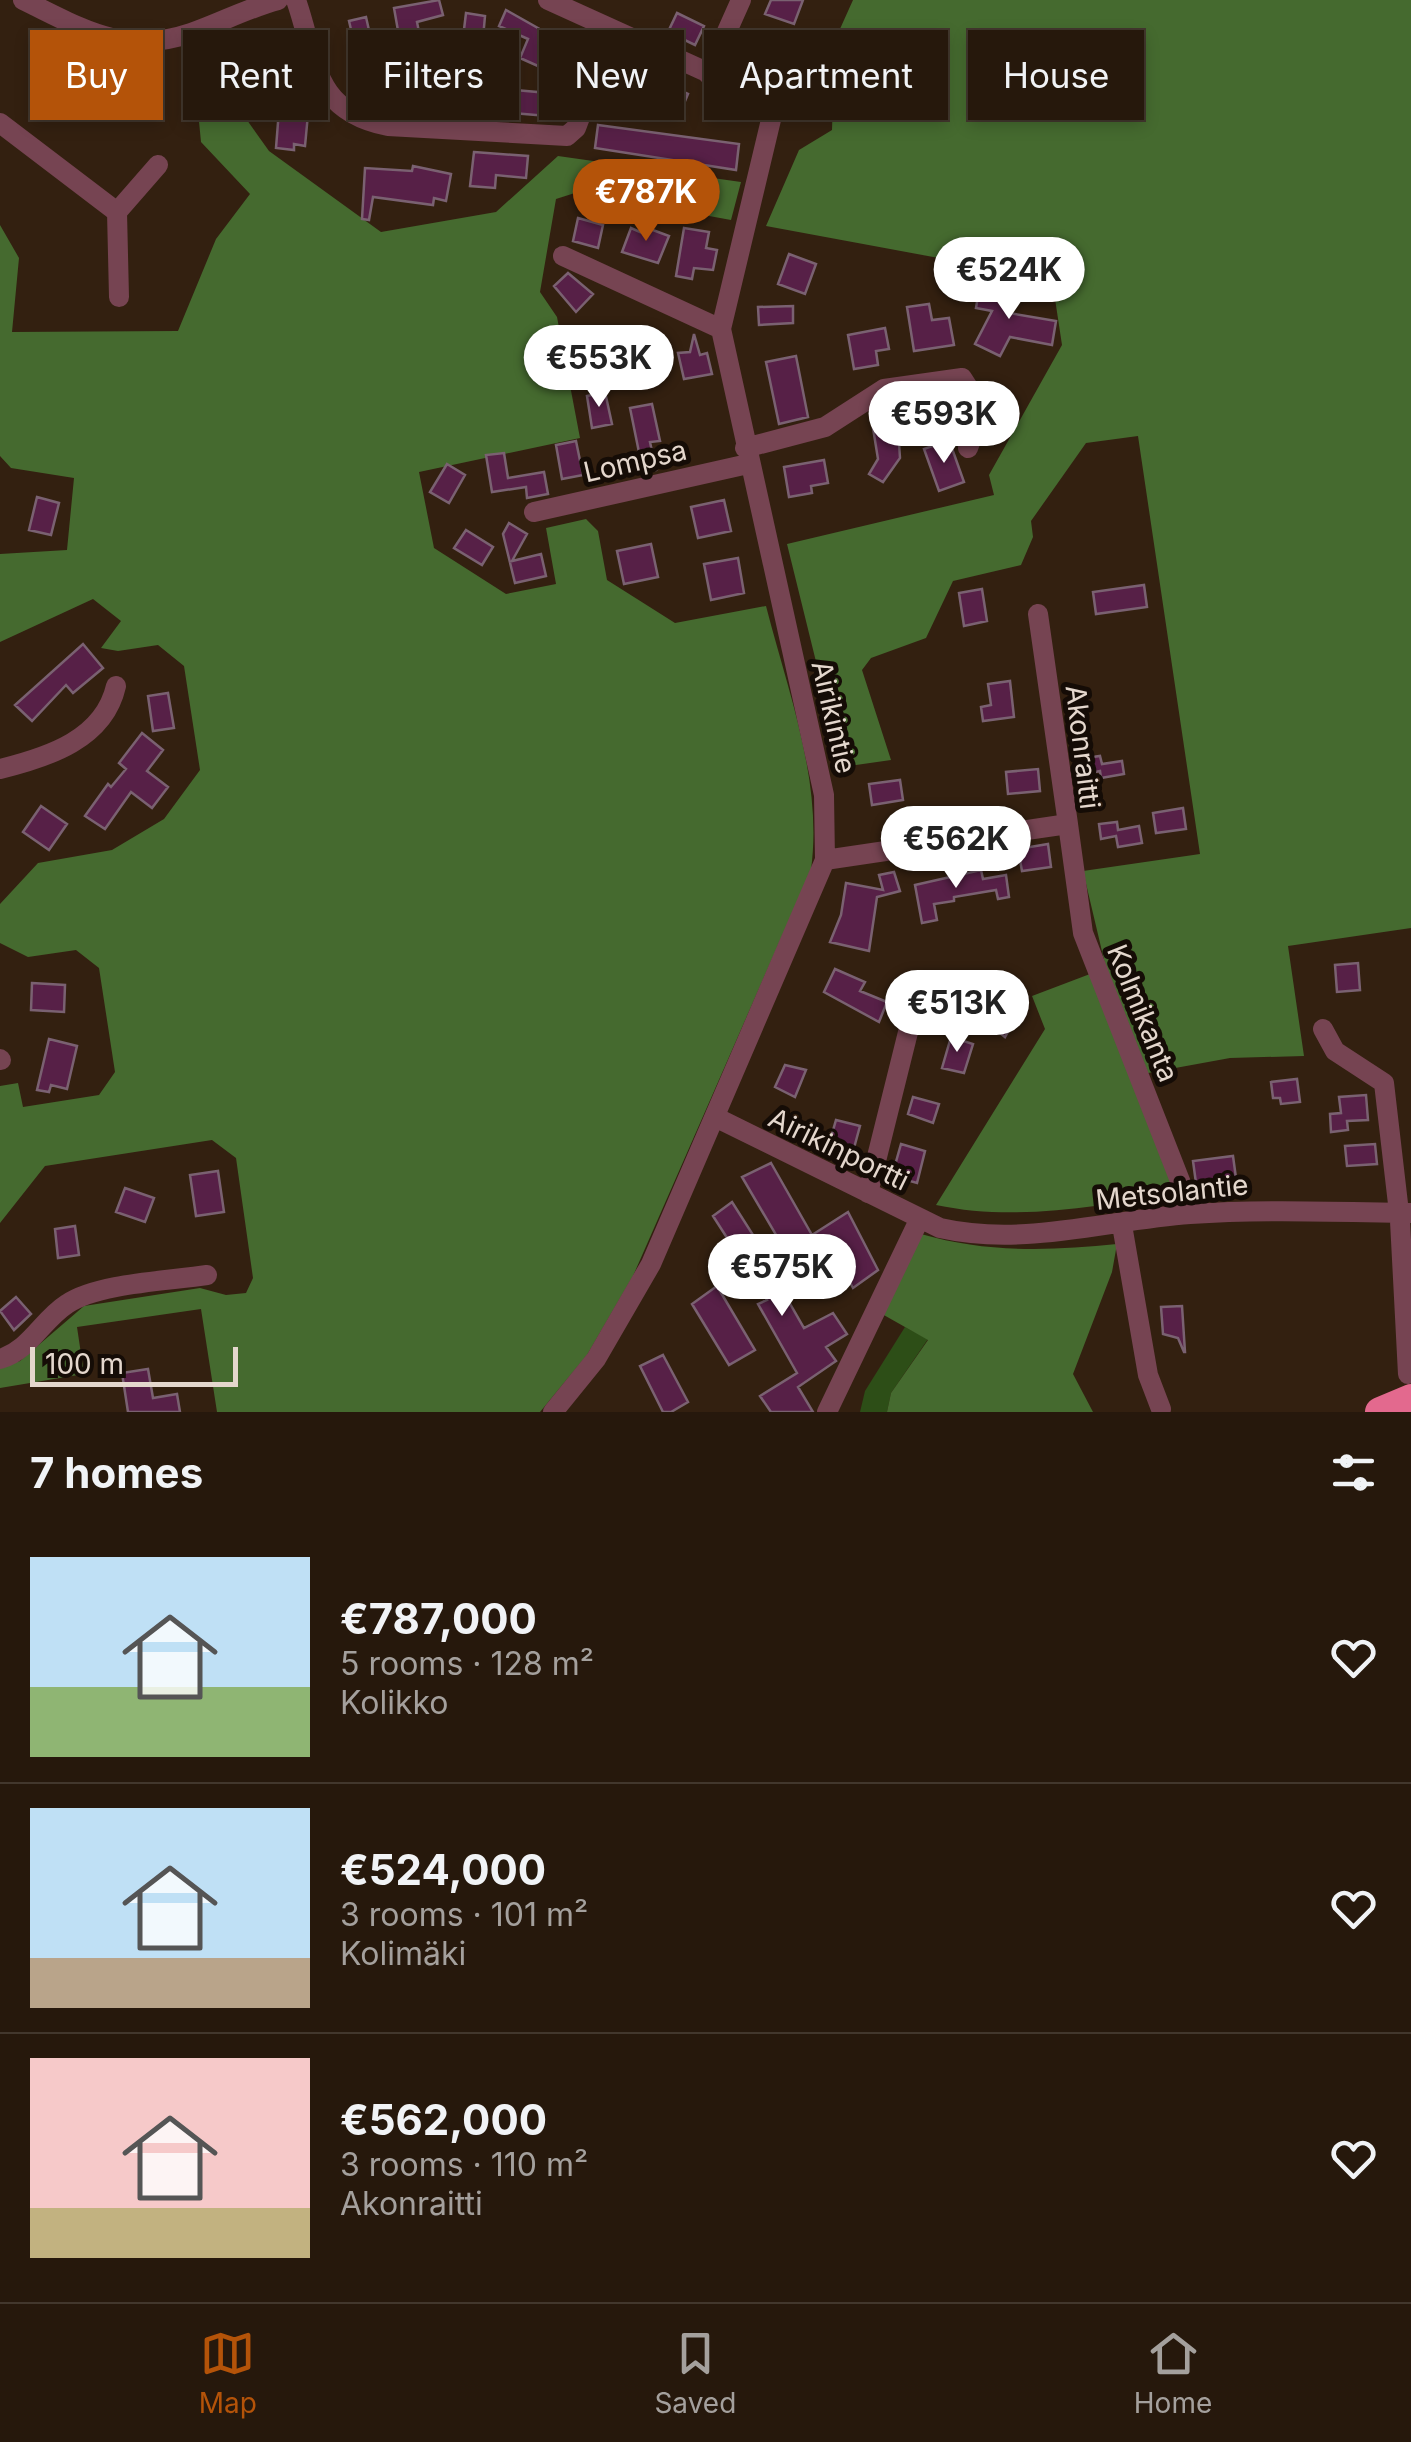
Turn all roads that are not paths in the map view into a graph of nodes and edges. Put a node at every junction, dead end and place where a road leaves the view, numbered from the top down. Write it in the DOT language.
graph roads {
  1 [pos="23,0"];
  2 [pos="278,0"];
  3 [pos="296,0"];
  4 [pos="548,0"];
  5 [pos="741,0"];
  6 [pos="613,30"];
  7 [pos="728,30"];
  8 [pos="579,120"];
  9 [pos="771,120"];
  10 [pos="0,124"];
  11 [pos="158,164"];
  12 [pos="117,212"];
  13 [pos="563,256"];
  14 [pos="119,297"];
  15 [pos="721,329"];
  16 [pos="968,448"];
  17 [pos="746,456"];
  18 [pos="534,512"];
  19 [pos="1038,614"];
  20 [pos="116,686"];
  21 [pos="0,770"];
  22 [pos="1068,824"];
  23 [pos="825,860"];
  24 [pos="920,984"];
  25 [pos="1323,1029"];
  26 [pos="715,1117"];
  27 [pos="868,1193"];
  28 [pos="1405,1213"];
  29 [pos="1193,1214"];
  30 [pos="920,1218"];
  31 [pos="1122,1225"];
  32 [pos="940,1228"];
  33 [pos="206,1276"];
  34 [pos="0,1359"];
  35 [pos="1410,1387"];
  36 [pos="1161,1408"];
  37 [pos="553,1412"];
  38 [pos="826,1412"];
  39 [pos="1380,1412"];
  1 -- 2 [label="street"];
  3 -- 8 [label="street"];
  4 -- 6 [label="street"];
  5 -- 7 [label="street"];
  9 -- 15 [label="street, Airikintie"];
  10 -- 12 [label="street"];
  11 -- 12 [label="street"];
  12 -- 14 [label="street"];
  13 -- 15 [label="street"];
  15 -- 17 [label="street, Airikintie"];
  16 -- 17 [label="street, Lompsa"];
  17 -- 18 [label="street, Lompsa"];
  17 -- 23 [label="street, Airikintie"];
  19 -- 22 [label="street, Akonraitti"];
  20 -- 21 [label="street"];
  22 -- 23 [label="street, Akonraitti"];
  22 -- 29 [label="street, Kolmikanta"];
  23 -- 26 [label="street, Airikintie"];
  24 -- 27 [label="street"];
  25 -- 28 [label="street"];
  26 -- 27 [label="street, Airikinportti"];
  26 -- 37 [label="street, Airikintie"];
  27 -- 30 [label="street, Airikinportti"];
  28 -- 29 [label="street, Metsolantie"];
  28 -- 35 [label="street"];
  29 -- 31 [label="street, Metsolantie"];
  30 -- 32 [label="street, Airikinportti"];
  30 -- 38 [label="street"];
  31 -- 32 [label="street, Metsolantie"];
  31 -- 36 [label="street"];
  33 -- 34 [label="street"];
  35 -- 39 [label="highway"];
}
